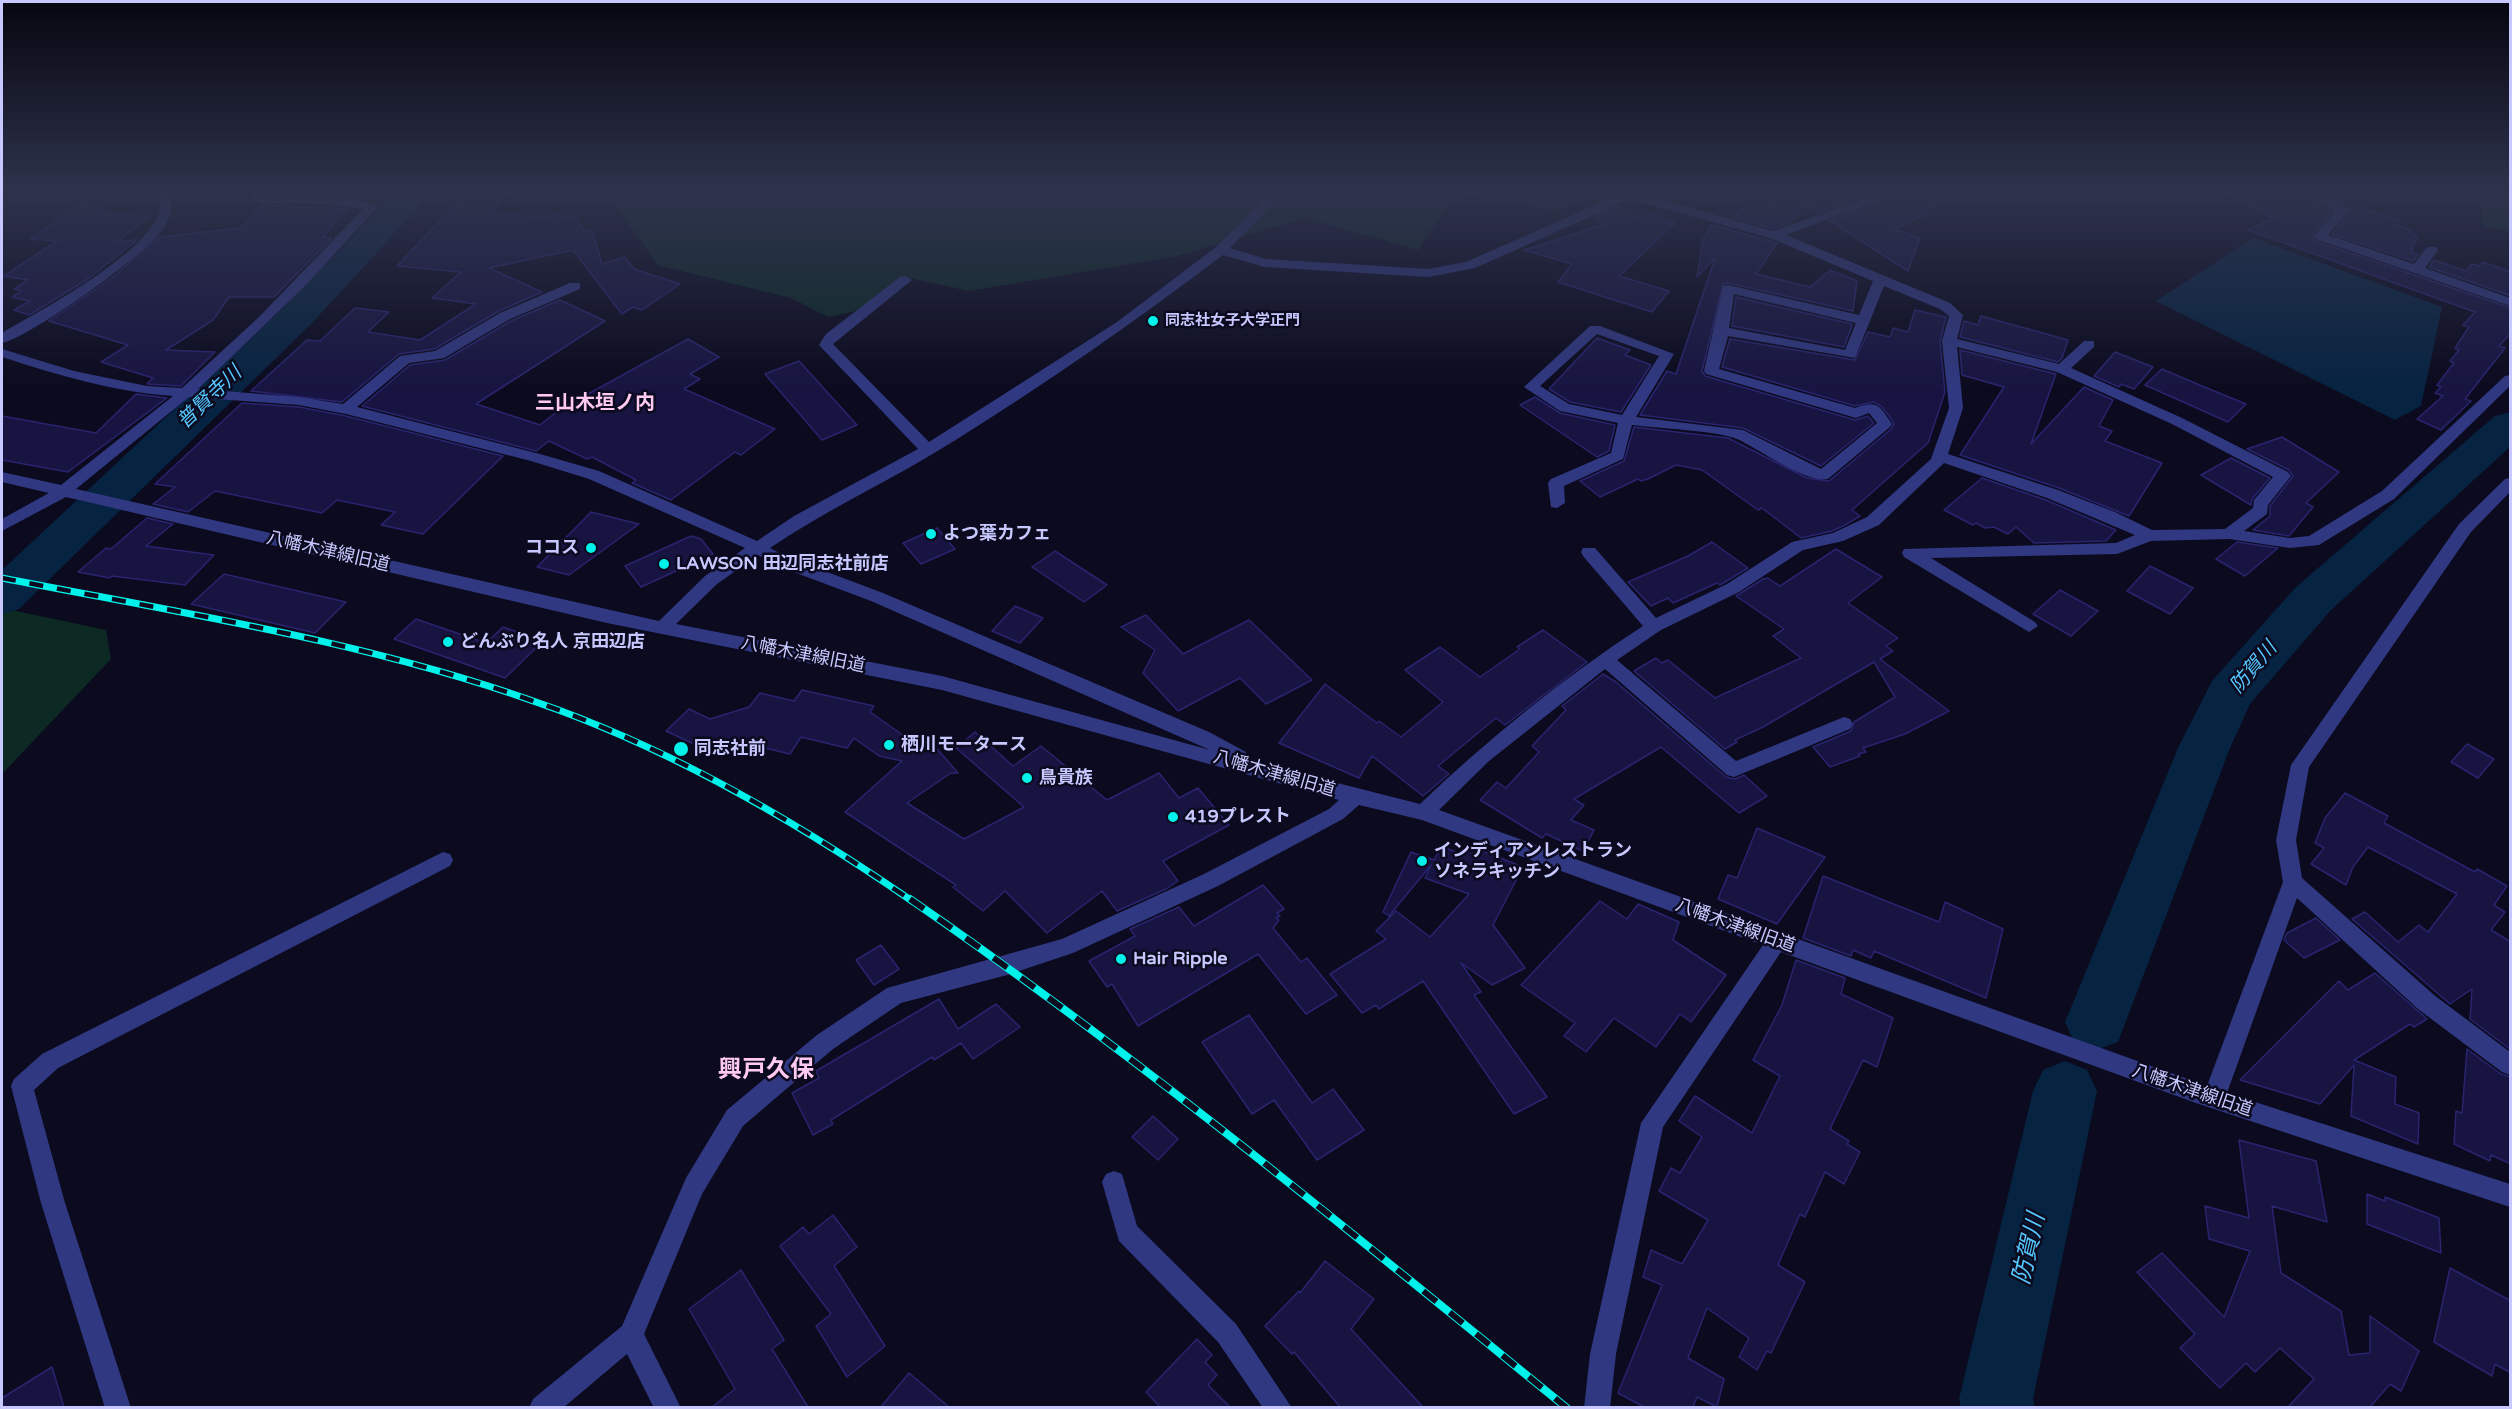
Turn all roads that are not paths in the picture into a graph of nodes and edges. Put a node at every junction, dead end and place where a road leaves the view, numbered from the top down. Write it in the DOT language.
graph roads {
  1 [pos="124,260"];
  2 [pos="323,260"];
  3 [pos="1208,260"];
  4 [pos="1254,260"];
  5 [pos="1482,260"];
  6 [pos="1832,260"];
  7 [pos="2388,260"];
  8 [pos="2425,260"];
  9 [pos="2417,270"];
  10 [pos="905,280"];
  11 [pos="1880,280"];
  12 [pos="575,286"];
  13 [pos="2511,302"];
  14 [pos="1865,321"];
  15 [pos="1722,331"];
  16 [pos="2,339"];
  17 [pos="1949,340"];
  18 [pos="2089,344"];
  19 [pos="2,353"];
  20 [pos="2062,369"];
  21 [pos="2511,379"];
  22 [pos="189,393"];
  23 [pos="346,409"];
  24 [pos="1626,420"];
  25 [pos="928,450"];
  26 [pos="1940,457"];
  27 [pos="2,477"];
  28 [pos="2511,483"];
  29 [pos="69,493"];
  30 [pos="1557,503"];
  31 [pos="2,526"];
  32 [pos="2229,534"];
  33 [pos="2149,536"];
  34 [pos="756,549"];
  35 [pos="1588,552"];
  36 [pos="1655,626"];
  37 [pos="2030,626"];
  38 [pos="662,628"];
  39 [pos="1605,659"];
  40 [pos="1844,724"];
  41 [pos="1264,771"];
  42 [pos="1356,797"];
  43 [pos="1424,813"];
  44 [pos="443,860"];
  45 [pos="2293,882"];
  46 [pos="1778,942"];
  47 [pos="2511,1065"];
  48 [pos="2214,1099"];
  49 [pos="1114,1182"];
  50 [pos="2511,1196"];
  51 [pos="631,1335"];
  52 [pos="118,1407"];
  53 [pos="542,1407"];
  54 [pos="668,1407"];
  55 [pos="1279,1407"];
  56 [pos="1597,1407"];
  1 -- 16 [label="street"];
  2 -- 22 [label="street"];
  3 -- 25 [label="street"];
  4 -- 5 [label="street"];
  6 -- 11 [label="street"];
  7 -- 9 [label="street"];
  8 -- 9 [label="street"];
  9 -- 13 [label="street"];
  10 -- 25 [label="street"];
  11 -- 14 [label="street"];
  11 -- 17 [label="street"];
  12 -- 23 [label="street"];
  14 -- 15 [label="street"];
  14 -- 15 [label="street"];
  15 -- 24 [label="street"];
  17 -- 20 [label="street"];
  17 -- 26 [label="street"];
  18 -- 20 [label="street"];
  19 -- 22 [label="street"];
  20 -- 32 [label="street"];
  21 -- 32 [label="street"];
  22 -- 23 [label="street"];
  22 -- 29 [label="street"];
  23 -- 34 [label="street"];
  24 -- 24 [label="street"];
  24 -- 30 [label="street"];
  25 -- 34 [label="street"];
  26 -- 33 [label="street"];
  26 -- 36 [label="street"];
  27 -- 29 [label="street, 八幡木津線旧道"];
  28 -- 45 [label="street"];
  29 -- 31 [label="street"];
  29 -- 38 [label="street, 八幡木津線旧道"];
  32 -- 33 [label="street"];
  33 -- 37 [label="street"];
  34 -- 38 [label="street"];
  34 -- 41 [label="street"];
  35 -- 36 [label="street"];
  36 -- 39 [label="street"];
  38 -- 41 [label="street, 八幡木津線旧道"];
  39 -- 40 [label="street"];
  39 -- 43 [label="street"];
  41 -- 42 [label="street, 八幡木津線旧道"];
  42 -- 43 [label="street, 八幡木津線旧道"];
  42 -- 51 [label="street"];
  43 -- 46 [label="street, 八幡木津線旧道"];
  44 -- 52 [label="street"];
  45 -- 47 [label="street"];
  45 -- 48 [label="street"];
  46 -- 48 [label="street, 八幡木津線旧道"];
  46 -- 56 [label="street"];
  48 -- 50 [label="street, 八幡木津線旧道"];
  49 -- 55 [label="street"];
  51 -- 53 [label="street"];
  51 -- 54 [label="street"];
}
